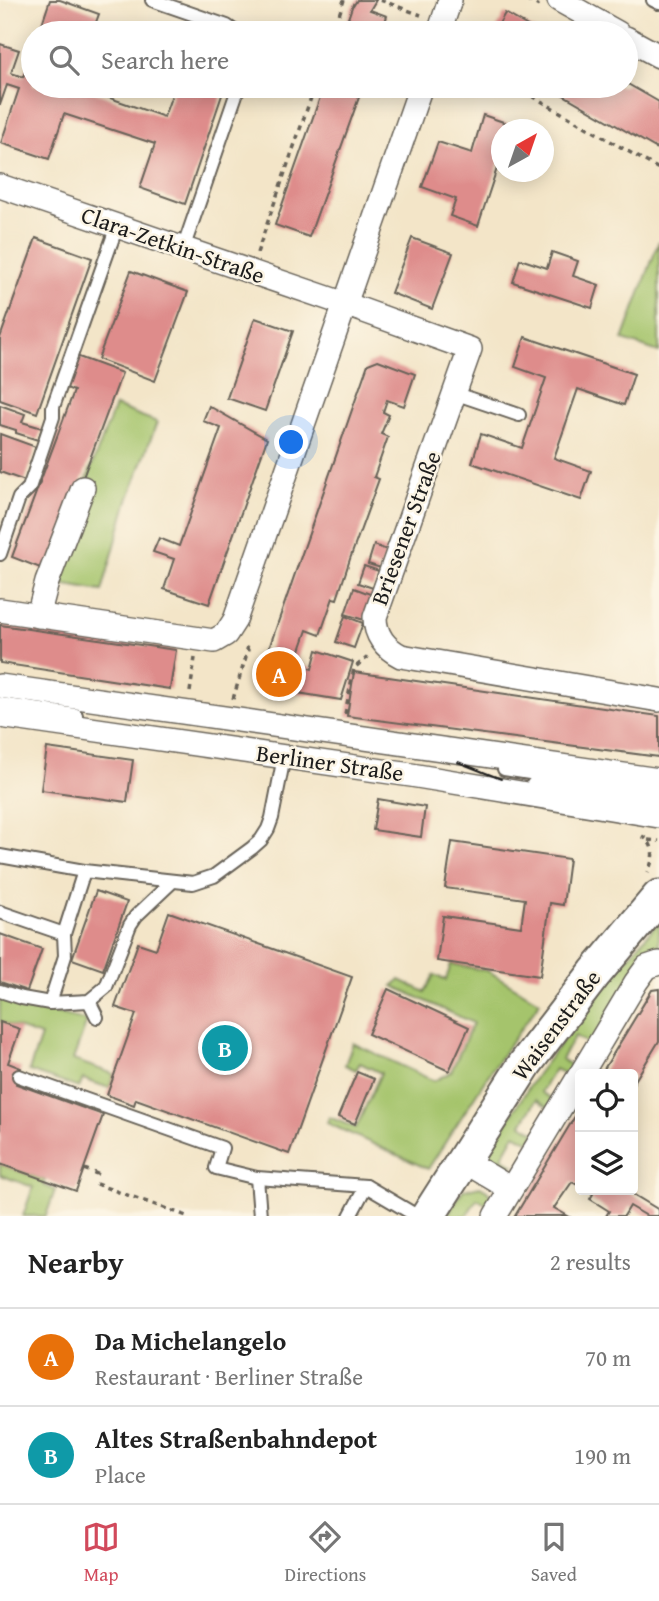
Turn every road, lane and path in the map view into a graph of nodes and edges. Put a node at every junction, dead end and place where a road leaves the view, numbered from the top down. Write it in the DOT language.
graph roads {
  1 [pos="152,0"];
  2 [pos="344,0"];
  3 [pos="380,0"];
  4 [pos="450,0"];
  5 [pos="559,0"];
  6 [pos="653,0"];
  7 [pos="659,3"];
  8 [pos="213,21"];
  9 [pos="336,21"];
  10 [pos="425,21"];
  11 [pos="442,21"];
  12 [pos="597,21"];
  13 [pos="638,45"];
  14 [pos="659,56"];
  15 [pos="235,98"];
  16 [pos="311,98"];
  17 [pos="417,98"];
  18 [pos="536,98"];
  19 [pos="659,169"];
  20 [pos="0,186"];
  21 [pos="117,226"];
  22 [pos="183,249"];
  23 [pos="251,272"];
  24 [pos="345,304"];
  25 [pos="454,393"];
  26 [pos="519,415"];
  27 [pos="83,488"];
  28 [pos="0,554"];
  29 [pos="0,610"];
  30 [pos="38,616"];
  31 [pos="231,628"];
  32 [pos="198,639"];
  33 [pos="385,644"];
  34 [pos="0,686"];
  35 [pos="0,694"];
  36 [pos="659,700"];
  37 [pos="188,702"];
  38 [pos="0,704"];
  39 [pos="230,707"];
  40 [pos="0,716"];
  41 [pos="344,723"];
  42 [pos="284,757"];
  43 [pos="659,780"];
  44 [pos="659,793"];
  45 [pos="659,803"];
  46 [pos="659,816"];
  47 [pos="648,840"];
  48 [pos="659,841"];
  49 [pos="0,856"];
  50 [pos="84,871"];
  51 [pos="173,881"];
  52 [pos="659,897"];
  53 [pos="0,912"];
  54 [pos="64,934"];
  55 [pos="659,963"];
  56 [pos="0,991"];
  57 [pos="89,1001"];
  58 [pos="50,1003"];
  59 [pos="97,1017"];
  60 [pos="584,1069"];
  61 [pos="19,1076"];
  62 [pos="575,1083"];
  63 [pos="464,1161"];
  64 [pos="84,1169"];
  65 [pos="100,1175"];
  66 [pos="257,1178"];
  67 [pos="96,1184"];
  68 [pos="366,1186"];
  69 [pos="511,1189"];
  70 [pos="187,1216"];
  71 [pos="260,1216"];
  72 [pos="350,1216"];
  73 [pos="417,1216"];
  74 [pos="428,1216"];
  75 [pos="495,1216"];
  1 -- 8 [label="lane"];
  2 -- 9 [label="path"];
  3 -- 10 [label="path"];
  4 -- 11 [label="street"];
  5 -- 12 [label="street"];
  6 -- 7 [label="lane"];
  13 -- 14 [label="street"];
  15 -- 22 [label="lane"];
  16 -- 23 [label="path"];
  17 -- 24 [label="street"];
  18 -- 19 [label="path"];
  20 -- 21 [label="street, Clara-Zetkin-Straße"];
  21 -- 22 [label="street, Clara-Zetkin-Straße"];
  21 -- 28 [label="lane"];
  22 -- 23 [label="street, Clara-Zetkin-Straße"];
  23 -- 24 [label="street, Clara-Zetkin-Straße"];
  24 -- 25 [label="street, Briesener Straße"];
  24 -- 31 [label="street"];
  25 -- 26 [label="lane"];
  25 -- 33 [label="street, Briesener Straße"];
  27 -- 30 [label="street"];
  29 -- 30 [label="street"];
  30 -- 32 [label="street"];
  31 -- 32 [label="street"];
  31 -- 39 [label="path"];
  32 -- 37 [label="path"];
  33 -- 36 [label="street"];
  33 -- 41 [label="path"];
  34 -- 43 [label="street, Berliner Straße"];
  35 -- 44 [label="lane"];
  38 -- 45 [label="lane"];
  40 -- 42 [label="street, Berliner Straße"];
  42 -- 46 [label="street, Berliner Straße"];
  42 -- 51 [label="lane"];
  47 -- 48 [label="path"];
  49 -- 50 [label="lane"];
  50 -- 51 [label="lane"];
  50 -- 54 [label="lane"];
  51 -- 57 [label="lane"];
  52 -- 63 [label="main road, Waisenstraße"];
  53 -- 54 [label="lane"];
  54 -- 58 [label="lane"];
  55 -- 60 [label="street, Waisenstraße"];
  56 -- 58 [label="lane"];
  57 -- 58 [label="lane"];
  57 -- 59 [label="lane"];
  61 -- 66 [label="lane"];
  62 -- 69 [label="street, Waisenstraße"];
  63 -- 69 [label="street"];
  63 -- 74 [label="main road, Waisenstraße"];
  64 -- 65 [label="path"];
  66 -- 68 [label="lane"];
  66 -- 71 [label="lane"];
  67 -- 70 [label="path"];
  68 -- 72 [label="lane"];
  68 -- 73 [label="lane"];
  69 -- 75 [label="street, Waisenstraße"];
}
